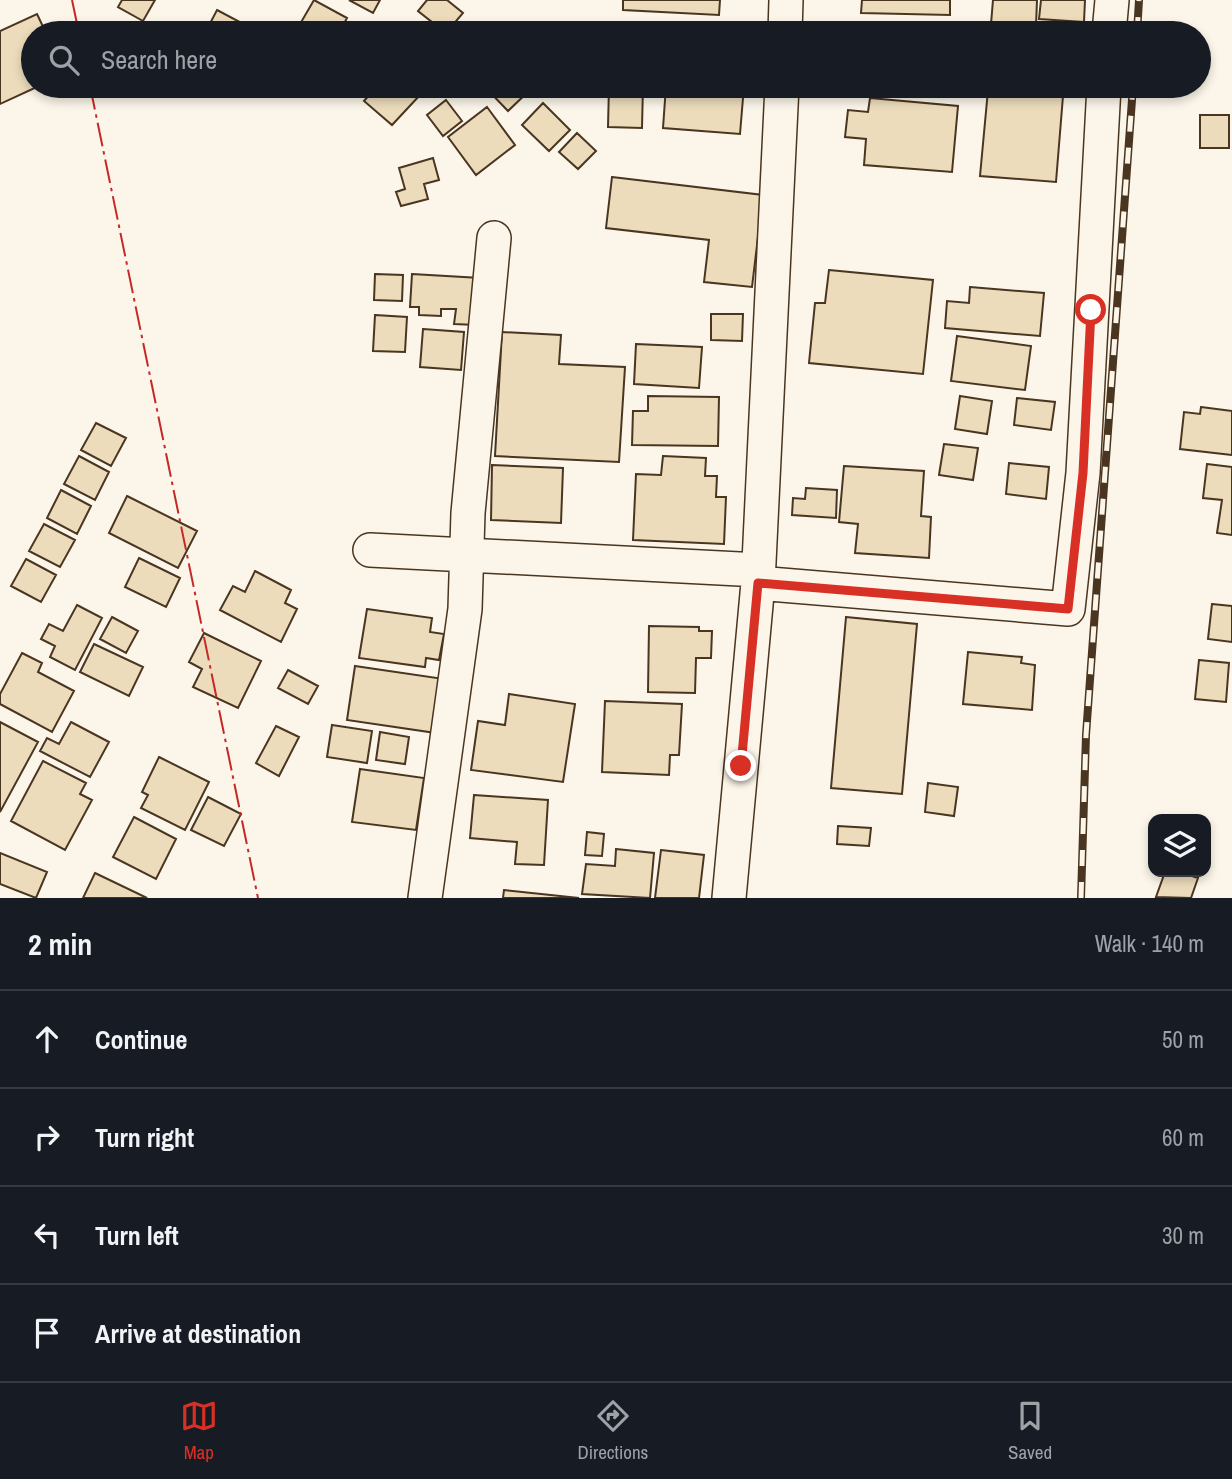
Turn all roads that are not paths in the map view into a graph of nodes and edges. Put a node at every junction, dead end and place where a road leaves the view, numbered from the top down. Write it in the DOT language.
graph roads {
  1 [pos="786,0"];
  2 [pos="1112,0"];
  3 [pos="785,21"];
  4 [pos="1110,21"];
  5 [pos="781,98"];
  6 [pos="1103,98"];
  7 [pos="494,238"];
  8 [pos="370,550"];
  9 [pos="467,558"];
  10 [pos="758,577"];
  11 [pos="425,898"];
  12 [pos="729,898"];
  1 -- 3 [label="street"];
  2 -- 4 [label="street"];
  5 -- 10 [label="street"];
  6 -- 10 [label="street"];
  7 -- 9 [label="street"];
  8 -- 9 [label="street"];
  9 -- 10 [label="street"];
  9 -- 11 [label="street"];
  10 -- 12 [label="street"];
}
